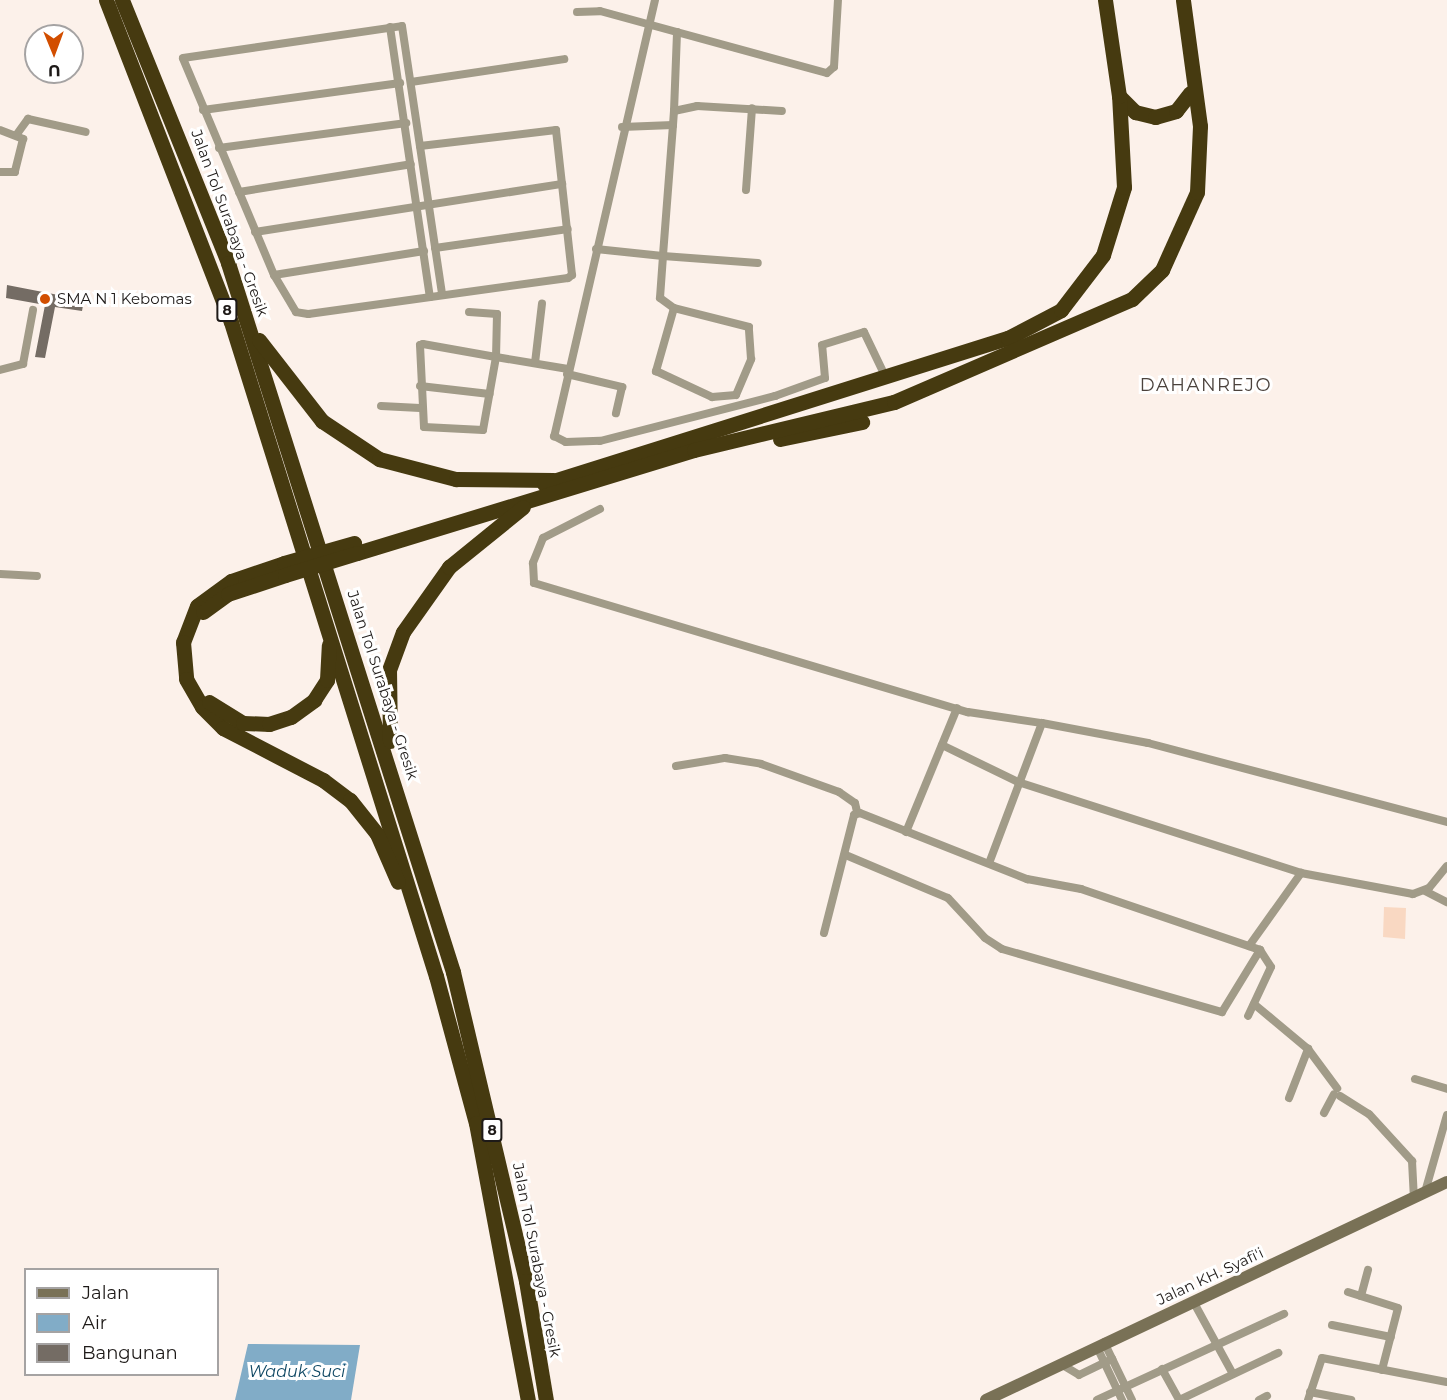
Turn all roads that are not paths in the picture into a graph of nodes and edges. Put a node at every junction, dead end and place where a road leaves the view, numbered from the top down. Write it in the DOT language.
graph roads {
  1 [pos="106,0"];
  2 [pos="122,0"];
  3 [pos="655,0"];
  4 [pos="838,0"];
  5 [pos="1105,0"];
  6 [pos="1174,0"];
  7 [pos="1183,0"];
  8 [pos="577,12"];
  9 [pos="649,25"];
  10 [pos="390,27"];
  11 [pos="677,32"];
  12 [pos="564,59"];
  13 [pos="411,82"];
  14 [pos="400,83"];
  15 [pos="1190,93"];
  16 [pos="1119,96"];
  17 [pos="752,108"];
  18 [pos="203,110"];
  19 [pos="674,111"];
  20 [pos="782,111"];
  21 [pos="406,123"];
  22 [pos="673,125"];
  23 [pos="622,128"];
  24 [pos="0,130"];
  25 [pos="86,132"];
  26 [pos="17,134"];
  27 [pos="420,146"];
  28 [pos="219,148"];
  29 [pos="411,164"];
  30 [pos="0,172"];
  31 [pos="1199,173"];
  32 [pos="562,184"];
  33 [pos="746,190"];
  34 [pos="238,192"];
  35 [pos="429,204"];
  36 [pos="417,206"];
  37 [pos="568,229"];
  38 [pos="255,232"];
  39 [pos="435,248"];
  40 [pos="596,249"];
  41 [pos="424,251"];
  42 [pos="663,256"];
  43 [pos="758,262"];
  44 [pos="274,275"];
  45 [pos="442,295"];
  46 [pos="430,297"];
  47 [pos="542,303"];
  48 [pos="674,308"];
  49 [pos="33,310"];
  50 [pos="469,312"];
  51 [pos="247,320"];
  52 [pos="496,357"];
  53 [pos="535,363"];
  54 [pos="0,369"];
  55 [pos="568,371"];
  56 [pos="886,378"];
  57 [pos="420,386"];
  58 [pos="490,394"];
  59 [pos="381,406"];
  60 [pos="420,408"];
  61 [pos="616,412"];
  62 [pos="559,479"];
  63 [pos="549,493"];
  64 [pos="600,509"];
  65 [pos="356,548"];
  66 [pos="285,569"];
  67 [pos="0,574"];
  68 [pos="37,576"];
  69 [pos="329,627"];
  70 [pos="957,708"];
  71 [pos="1042,723"];
  72 [pos="942,745"];
  73 [pos="676,766"];
  74 [pos="1018,782"];
  75 [pos="857,812"];
  76 [pos="1447,822"];
  77 [pos="906,832"];
  78 [pos="848,856"];
  79 [pos="989,863"];
  80 [pos="420,864"];
  81 [pos="1447,866"];
  82 [pos="1301,873"];
  83 [pos="1425,891"];
  84 [pos="1447,902"];
  85 [pos="824,933"];
  86 [pos="1250,946"];
  87 [pos="1260,950"];
  88 [pos="436,976"];
  89 [pos="1254,1004"];
  90 [pos="1248,1016"];
  91 [pos="1308,1049"];
  92 [pos="1415,1079"];
  93 [pos="1447,1089"];
  94 [pos="1337,1093"];
  95 [pos="1289,1098"];
  96 [pos="1324,1113"];
  97 [pos="1447,1116"];
  98 [pos="1447,1182"];
  99 [pos="1420,1194"];
  100 [pos="1368,1270"];
  101 [pos="1348,1292"];
  102 [pos="1361,1296"];
  103 [pos="1193,1301"];
  104 [pos="1284,1314"];
  105 [pos="1332,1325"];
  106 [pos="1390,1337"];
  107 [pos="1215,1343"];
  108 [pos="1101,1344"];
  109 [pos="1278,1353"];
  110 [pos="1109,1361"];
  111 [pos="1061,1364"];
  112 [pos="1162,1369"];
  113 [pos="1382,1370"];
  114 [pos="1233,1374"];
  115 [pos="1447,1382"];
  116 [pos="1126,1385"];
  117 [pos="1117,1390"];
  118 [pos="1309,1396"];
  119 [pos="528,1400"];
  120 [pos="546,1400"];
  121 [pos="986,1400"];
  122 [pos="1097,1400"];
  123 [pos="1122,1400"];
  124 [pos="1132,1400"];
  125 [pos="1179,1400"];
  126 [pos="1350,1400"];
  1 -- 69 [label="highway, 8"];
  2 -- 51 [label="highway, Jalan Tol Surabaya - Gresik / 8"];
  3 -- 9 [label="street"];
  4 -- 11 [label="street"];
  5 -- 16 [label="highway"];
  6 -- 15 [label="highway"];
  7 -- 31 [label="highway"];
  8 -- 9 [label="street"];
  9 -- 11 [label="street"];
  9 -- 23 [label="street"];
  10 -- 13 [label="street"];
  10 -- 14 [label="street"];
  10 -- 18 [label="street"];
  11 -- 19 [label="street"];
  12 -- 13 [label="street"];
  13 -- 27 [label="street"];
  14 -- 18 [label="street"];
  14 -- 21 [label="street"];
  15 -- 16 [label="highway"];
  15 -- 31 [label="highway"];
  16 -- 56 [label="highway"];
  17 -- 19 [label="street"];
  17 -- 20 [label="street"];
  17 -- 33 [label="street"];
  18 -- 28 [label="street"];
  19 -- 22 [label="street"];
  21 -- 28 [label="street"];
  21 -- 29 [label="street"];
  22 -- 23 [label="street"];
  22 -- 42 [label="street"];
  23 -- 40 [label="street"];
  24 -- 26 [label="street"];
  25 -- 26 [label="street"];
  26 -- 30 [label="street"];
  27 -- 32 [label="street"];
  27 -- 35 [label="street"];
  28 -- 34 [label="street"];
  29 -- 34 [label="street"];
  29 -- 36 [label="street"];
  31 -- 63 [label="highway"];
  32 -- 35 [label="street"];
  32 -- 37 [label="street"];
  34 -- 38 [label="street"];
  35 -- 36 [label="street"];
  35 -- 39 [label="street"];
  36 -- 38 [label="street"];
  36 -- 41 [label="street"];
  37 -- 39 [label="street"];
  37 -- 45 [label="street"];
  38 -- 44 [label="street"];
  39 -- 45 [label="street"];
  40 -- 42 [label="street"];
  40 -- 55 [label="street"];
  41 -- 44 [label="street"];
  41 -- 46 [label="street"];
  42 -- 43 [label="street"];
  42 -- 48 [label="street"];
  44 -- 46 [label="street"];
  45 -- 46 [label="street"];
  47 -- 53 [label="street"];
  48 -- 48 [label="street"];
  49 -- 54 [label="street"];
  50 -- 52 [label="street"];
  51 -- 62 [label="highway"];
  51 -- 80 [label="highway, Jalan Tol Surabaya - Gresik / 8"];
  52 -- 53 [label="street"];
  52 -- 57 [label="street"];
  52 -- 58 [label="street"];
  53 -- 55 [label="street"];
  55 -- 56 [label="street"];
  55 -- 61 [label="street"];
  56 -- 62 [label="highway"];
  57 -- 58 [label="street"];
  57 -- 60 [label="street"];
  58 -- 60 [label="street"];
  59 -- 60 [label="street"];
  62 -- 65 [label="highway"];
  63 -- 65 [label="highway"];
  63 -- 80 [label="highway"];
  64 -- 70 [label="street"];
  65 -- 66 [label="highway, bridge"];
  66 -- 69 [label="highway"];
  66 -- 88 [label="highway"];
  67 -- 68 [label="street"];
  69 -- 88 [label="highway, 8"];
  70 -- 71 [label="street"];
  70 -- 72 [label="street"];
  71 -- 74 [label="street"];
  71 -- 76 [label="street"];
  72 -- 74 [label="street"];
  72 -- 77 [label="street"];
  73 -- 75 [label="street"];
  74 -- 79 [label="street"];
  74 -- 82 [label="street"];
  75 -- 77 [label="street"];
  75 -- 78 [label="street"];
  77 -- 79 [label="street"];
  78 -- 85 [label="street"];
  78 -- 87 [label="street"];
  79 -- 86 [label="street"];
  80 -- 120 [label="highway, Jalan Tol Surabaya - Gresik / 8"];
  81 -- 83 [label="street"];
  82 -- 83 [label="street"];
  82 -- 86 [label="street"];
  83 -- 84 [label="street"];
  86 -- 87 [label="street"];
  87 -- 89 [label="street"];
  88 -- 119 [label="highway, Jalan Tol Surabaya - Gresik / 8"];
  89 -- 90 [label="street"];
  89 -- 91 [label="street"];
  91 -- 94 [label="street"];
  91 -- 95 [label="street"];
  92 -- 93 [label="street"];
  94 -- 96 [label="street"];
  94 -- 99 [label="street"];
  97 -- 99 [label="street"];
  98 -- 99 [label="main road, Jalan KH. Syafi'i"];
  99 -- 103 [label="main road, Jalan KH. Syafi'i"];
  100 -- 102 [label="street"];
  101 -- 102 [label="street"];
  102 -- 106 [label="street"];
  103 -- 107 [label="street"];
  103 -- 108 [label="main road, Jalan KH. Syafi'i"];
  104 -- 107 [label="street"];
  105 -- 106 [label="street"];
  106 -- 113 [label="street"];
  107 -- 112 [label="street"];
  107 -- 114 [label="street"];
  108 -- 110 [label="street"];
  108 -- 111 [label="main road, Jalan KH. Syafi'i"];
  109 -- 114 [label="street"];
  110 -- 111 [label="street"];
  110 -- 116 [label="street"];
  110 -- 117 [label="street"];
  111 -- 121 [label="main road, Jalan KH. Syafi'i"];
  112 -- 116 [label="street"];
  112 -- 125 [label="street"];
  113 -- 115 [label="street"];
  113 -- 118 [label="street"];
  114 -- 125 [label="street"];
  116 -- 117 [label="street"];
  116 -- 124 [label="street"];
  117 -- 122 [label="street"];
  117 -- 123 [label="street"];
  118 -- 126 [label="street"];
}
